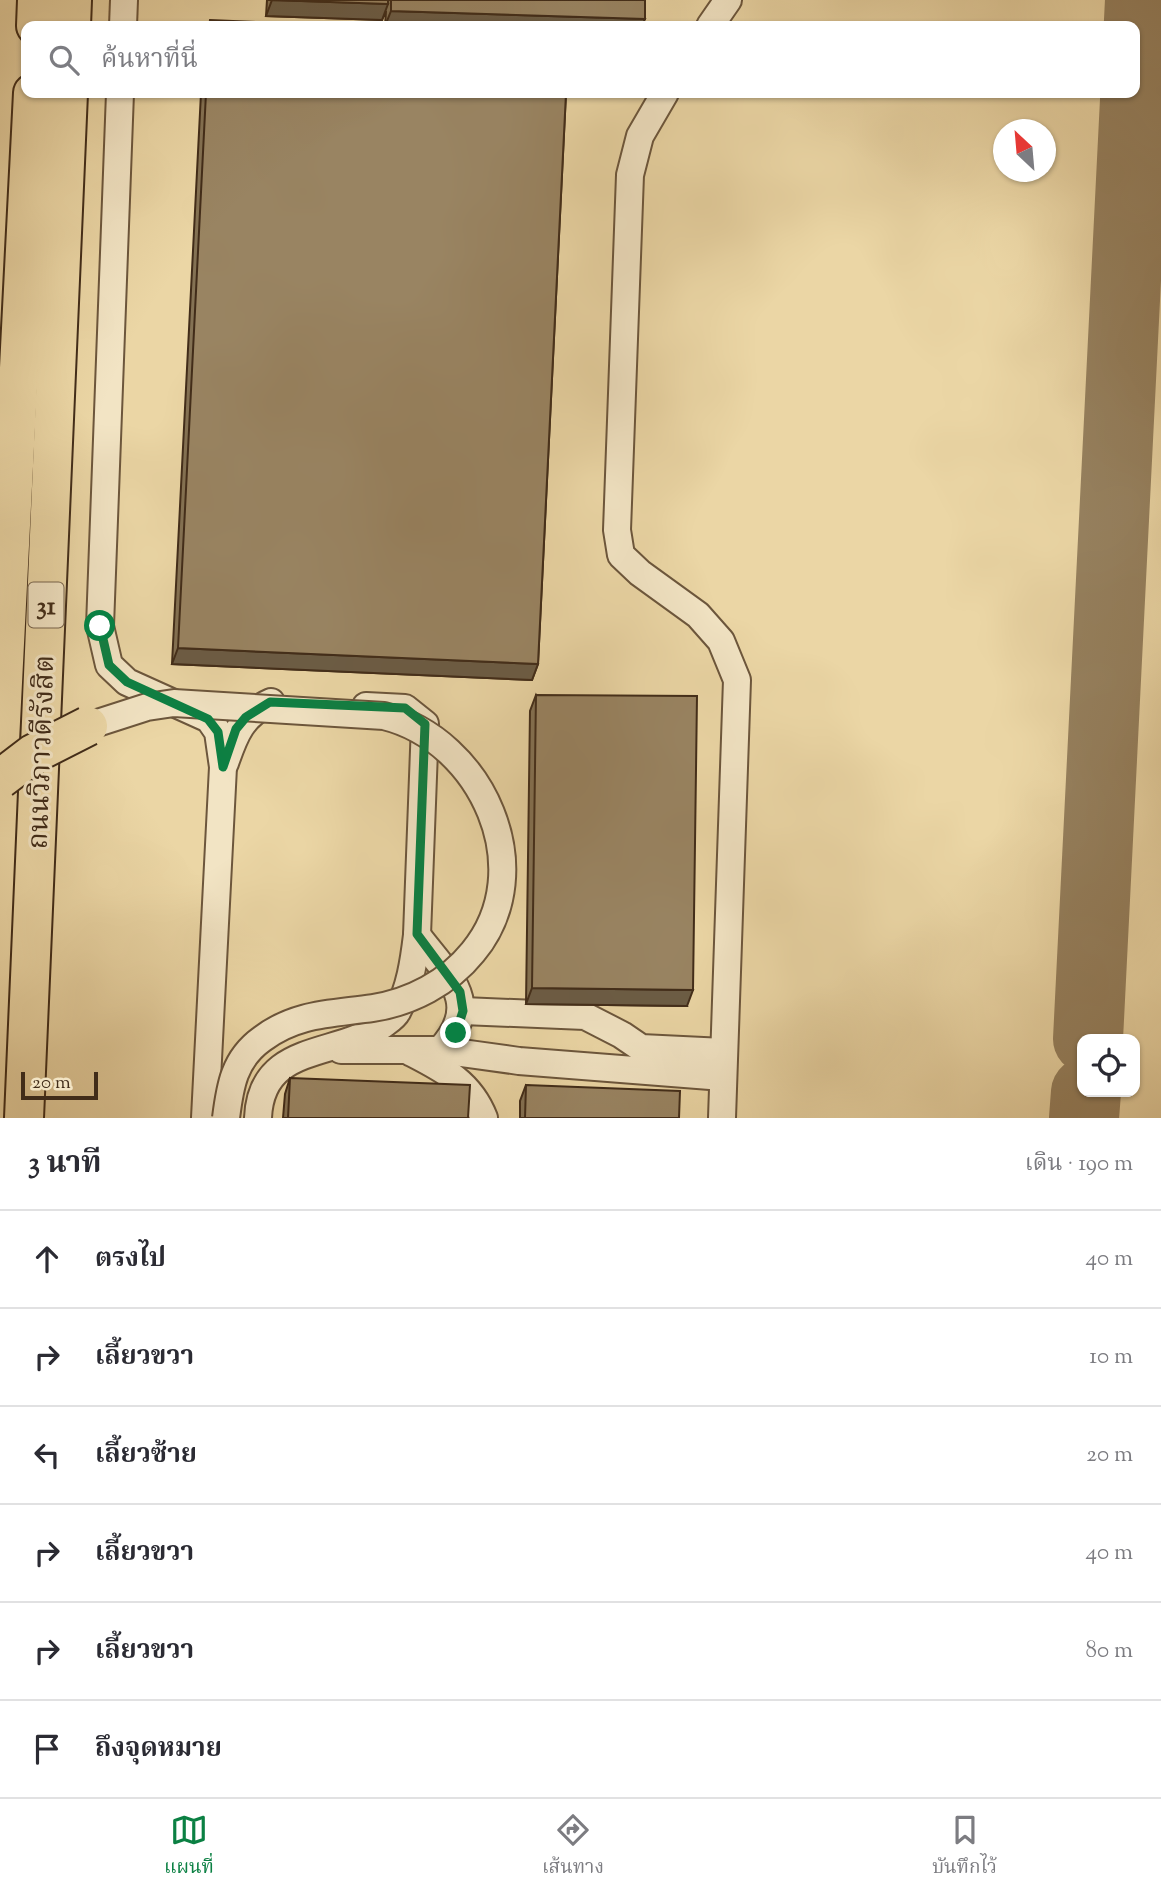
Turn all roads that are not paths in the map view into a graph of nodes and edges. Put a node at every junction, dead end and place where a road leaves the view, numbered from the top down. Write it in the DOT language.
graph roads {
  1 [pos="37,0"];
  2 [pos="72,0"];
  3 [pos="124,0"];
  4 [pos="728,0"];
  5 [pos="36,21"];
  6 [pos="71,21"];
  7 [pos="123,21"];
  8 [pos="713,21"];
  9 [pos="33,98"];
  10 [pos="68,98"];
  11 [pos="120,98"];
  12 [pos="662,98"];
  13 [pos="88,726"];
  14 [pos="0,741"];
  15 [pos="223,767"];
  16 [pos="0,779"];
  17 [pos="417,934"];
  18 [pos="463,1011"];
  19 [pos="325,1050"];
  20 [pos="440,1050"];
  21 [pos="409,1051"];
  22 [pos="723,1065"];
  23 [pos="24,1118"];
  24 [pos="205,1118"];
  25 [pos="226,1118"];
  26 [pos="258,1118"];
  27 [pos="484,1118"];
  28 [pos="722,1118"];
  1 -- 5 [label="highway"];
  2 -- 6 [label="highway"];
  3 -- 7 [label="lane"];
  4 -- 8 [label="lane"];
  9 -- 14 [label="highway, 31"];
  10 -- 23 [label="highway, ถนนวิภาวดีรังสิต / 31"];
  11 -- 15 [label="lane"];
  12 -- 22 [label="lane"];
  13 -- 16 [label="highway, bridge"];
  13 -- 25 [label="lane, bridge"];
  15 -- 17 [label="lane"];
  15 -- 24 [label="lane"];
  17 -- 18 [label="lane"];
  17 -- 19 [label="lane"];
  18 -- 20 [label="lane"];
  18 -- 22 [label="lane"];
  19 -- 21 [label="lane"];
  19 -- 26 [label="lane"];
  20 -- 21 [label="lane"];
  20 -- 22 [label="lane"];
  21 -- 27 [label="lane"];
  22 -- 28 [label="lane"];
}
